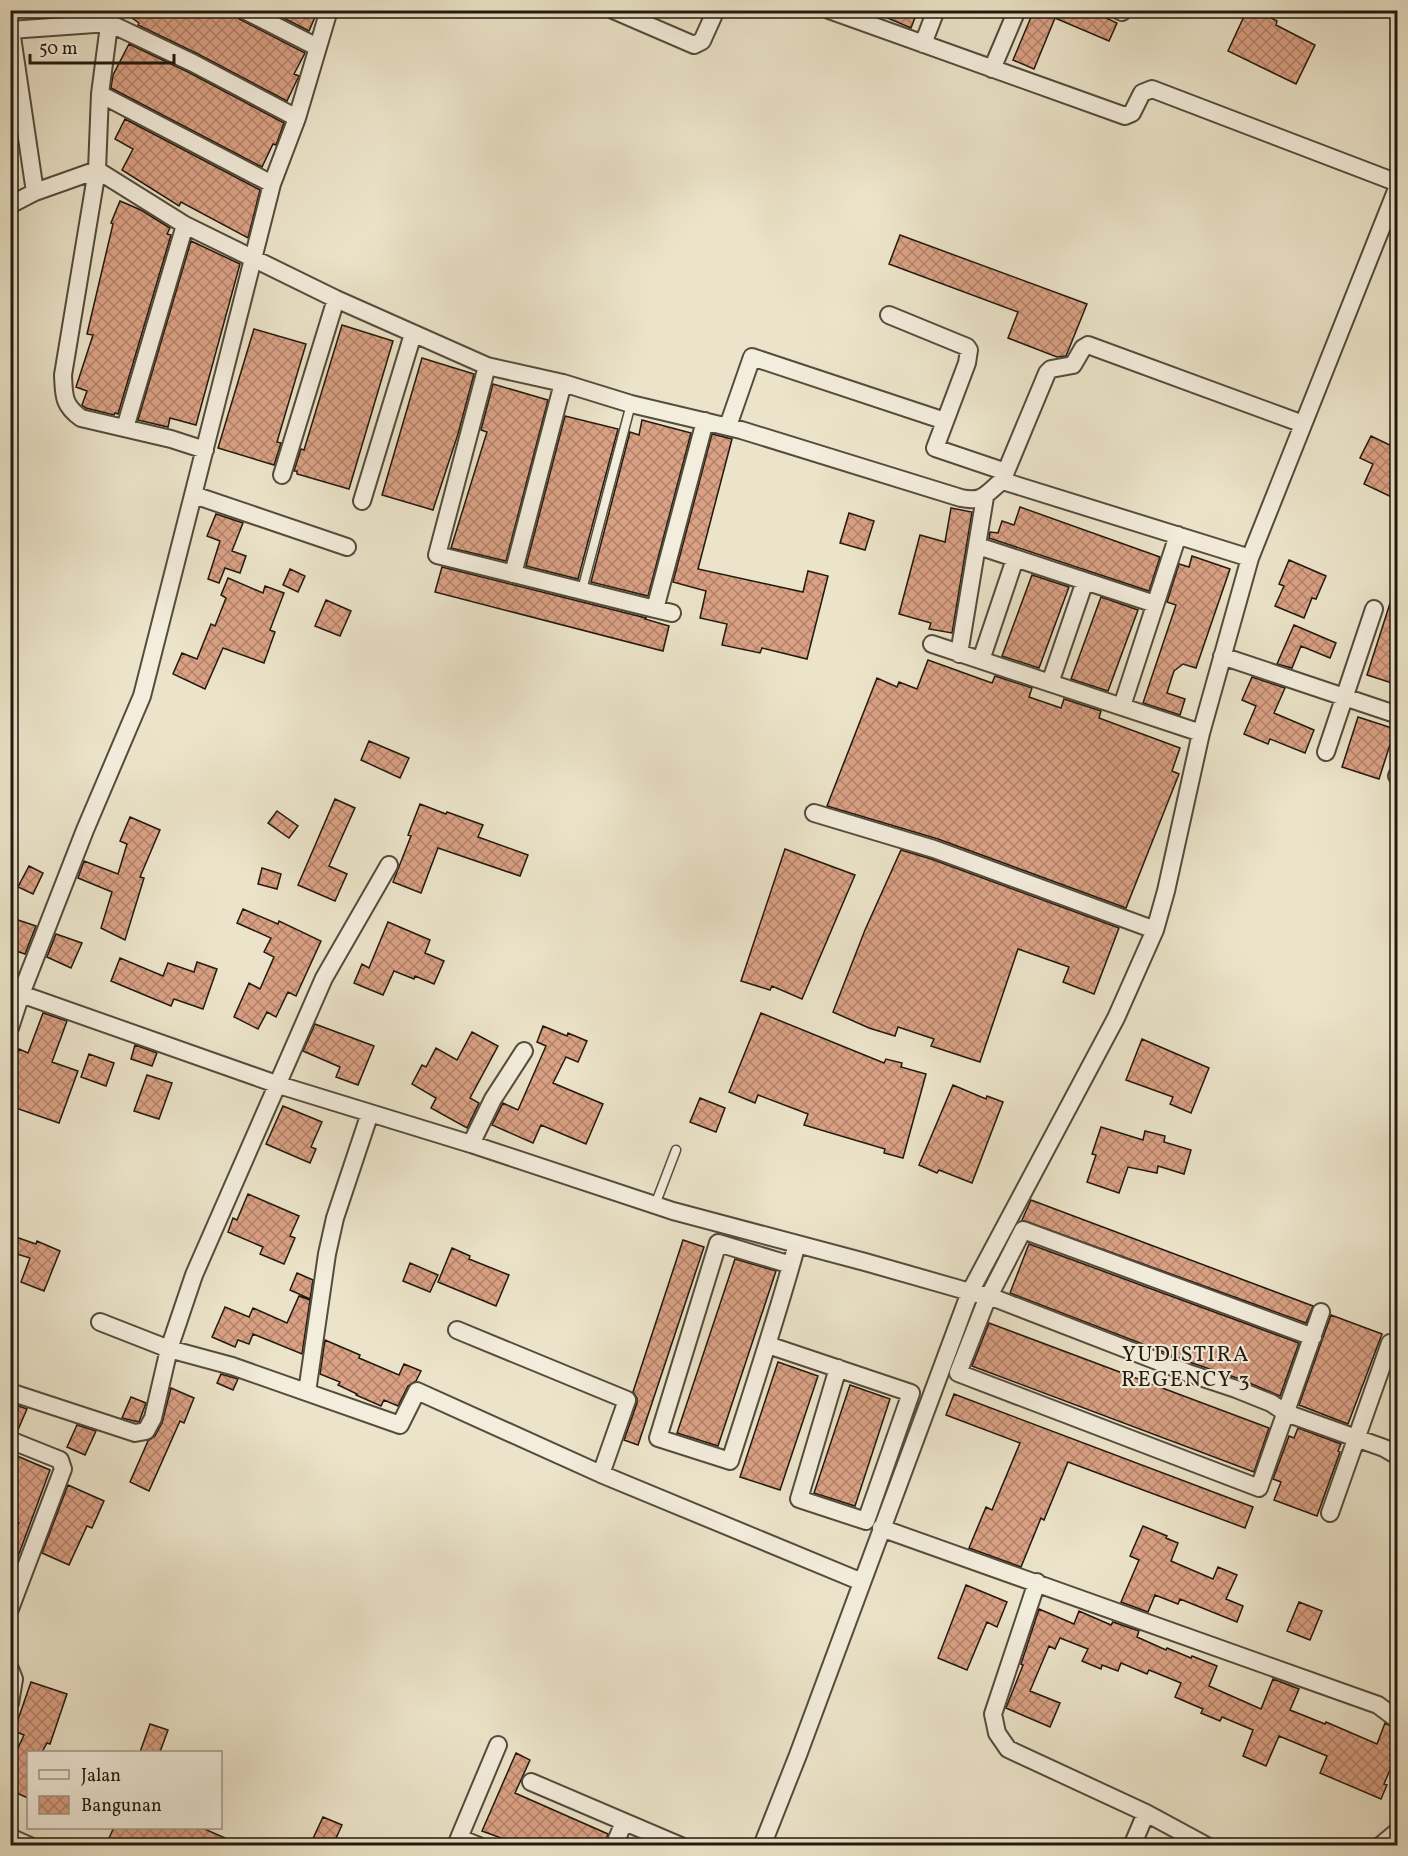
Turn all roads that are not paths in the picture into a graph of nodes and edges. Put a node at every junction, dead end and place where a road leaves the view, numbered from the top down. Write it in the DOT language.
graph roads {
  1 [pos="244,10"];
  2 [pos="329,10"];
  3 [pos="613,10"];
  4 [pos="716,10"];
  5 [pos="829,10"];
  6 [pos="936,10"];
  7 [pos="1017,10"];
  8 [pos="632,14"];
  9 [pos="853,15"];
  10 [pos="110,17"];
  11 [pos="11,30"];
  12 [pos="923,44"];
  13 [pos="317,47"];
  14 [pos="992,69"];
  15 [pos="100,94"];
  16 [pos="297,118"];
  17 [pos="97,170"];
  18 [pos="272,184"];
  19 [pos="1398,185"];
  20 [pos="35,192"];
  21 [pos="10,205"];
  22 [pos="185,225"];
  23 [pos="252,257"];
  24 [pos="336,299"];
  25 [pos="889,315"];
  26 [pos="413,334"];
  27 [pos="487,366"];
  28 [pos="563,383"];
  29 [pos="631,404"];
  30 [pos="705,421"];
  31 [pos="945,421"];
  32 [pos="1303,424"];
  33 [pos="728,426"];
  34 [pos="125,428"];
  35 [pos="205,450"];
  36 [pos="282,475"];
  37 [pos="1004,476"];
  38 [pos="194,495"];
  39 [pos="985,497"];
  40 [pos="362,501"];
  41 [pos="1178,535"];
  42 [pos="978,546"];
  43 [pos="347,547"];
  44 [pos="1250,558"];
  45 [pos="1015,559"];
  46 [pos="513,574"];
  47 [pos="1085,581"];
  48 [pos="582,590"];
  49 [pos="1155,604"];
  50 [pos="654,609"];
  51 [pos="1374,609"];
  52 [pos="672,613"];
  53 [pos="932,644"];
  54 [pos="959,654"];
  55 [pos="1222,656"];
  56 [pos="981,660"];
  57 [pos="1050,683"];
  58 [pos="1344,697"];
  59 [pos="1122,706"];
  60 [pos="1398,716"];
  61 [pos="1201,733"];
  62 [pos="1326,752"];
  63 [pos="814,813"];
  64 [pos="389,865"];
  65 [pos="1155,930"];
  66 [pos="16,990"];
  67 [pos="10,1028"];
  68 [pos="524,1051"];
  69 [pos="279,1085"];
  70 [pos="370,1113"];
  71 [pos="471,1144"];
  72 [pos="676,1150"];
  73 [pos="656,1205"];
  74 [pos="797,1244"];
  75 [pos="791,1265"];
  76 [pos="970,1292"];
  77 [pos="987,1300"];
  78 [pos="1321,1312"];
  79 [pos="100,1322"];
  80 [pos="457,1330"];
  81 [pos="1313,1337"];
  82 [pos="1390,1344"];
  83 [pos="768,1345"];
  84 [pos="169,1348"];
  85 [pos="838,1368"];
  86 [pos="10,1392"];
  87 [pos="307,1392"];
  88 [pos="1286,1413"];
  89 [pos="1355,1438"];
  90 [pos="10,1440"];
  91 [pos="1398,1456"];
  92 [pos="601,1474"];
  93 [pos="1330,1514"];
  94 [pos="881,1528"];
  95 [pos="862,1582"];
  96 [pos="1036,1582"];
  97 [pos="10,1609"];
  98 [pos="10,1669"];
  99 [pos="10,1702"];
  100 [pos="1398,1720"];
  101 [pos="498,1745"];
  102 [pos="531,1782"];
  103 [pos="1146,1812"];
  104 [pos="624,1822"];
  105 [pos="1398,1832"];
  106 [pos="10,1837"];
  107 [pos="458,1842"];
  108 [pos="30,1845"];
  109 [pos="479,1845"];
  110 [pos="614,1845"];
  111 [pos="681,1845"];
  112 [pos="762,1845"];
  113 [pos="1132,1845"];
  114 [pos="1207,1845"];
  115 [pos="1380,1845"];
  1 -- 13 [label="street"];
  2 -- 13 [label="street"];
  3 -- 8 [label="street"];
  4 -- 8 [label="street"];
  5 -- 9 [label="street"];
  6 -- 12 [label="street"];
  7 -- 14 [label="street"];
  9 -- 12 [label="street"];
  10 -- 11 [label="street"];
  10 -- 15 [label="street"];
  10 -- 16 [label="street"];
  11 -- 20 [label="street"];
  12 -- 14 [label="street"];
  13 -- 16 [label="street"];
  14 -- 19 [label="street"];
  15 -- 17 [label="street"];
  15 -- 18 [label="street"];
  16 -- 18 [label="street"];
  17 -- 20 [label="street"];
  17 -- 22 [label="street"];
  17 -- 34 [label="street"];
  18 -- 23 [label="street"];
  19 -- 32 [label="street"];
  20 -- 21 [label="street"];
  22 -- 23 [label="street"];
  22 -- 34 [label="street"];
  23 -- 24 [label="street"];
  23 -- 35 [label="street"];
  24 -- 26 [label="street"];
  24 -- 36 [label="street"];
  25 -- 31 [label="street"];
  26 -- 27 [label="street"];
  26 -- 40 [label="street"];
  27 -- 28 [label="street"];
  27 -- 46 [label="street"];
  28 -- 29 [label="street"];
  28 -- 46 [label="street"];
  29 -- 30 [label="street"];
  29 -- 48 [label="lane"];
  30 -- 33 [label="street"];
  30 -- 50 [label="street"];
  31 -- 33 [label="street"];
  31 -- 37 [label="street"];
  32 -- 37 [label="street"];
  32 -- 44 [label="street"];
  33 -- 39 [label="street"];
  34 -- 35 [label="street"];
  35 -- 38 [label="street"];
  37 -- 39 [label="street"];
  37 -- 41 [label="street"];
  38 -- 43 [label="street"];
  38 -- 66 [label="street"];
  39 -- 42 [label="street"];
  41 -- 44 [label="street"];
  41 -- 49 [label="street"];
  42 -- 45 [label="street"];
  42 -- 54 [label="street"];
  44 -- 55 [label="street"];
  45 -- 47 [label="street"];
  45 -- 56 [label="street"];
  46 -- 48 [label="street"];
  47 -- 49 [label="street"];
  47 -- 57 [label="street"];
  48 -- 50 [label="street"];
  49 -- 59 [label="street"];
  50 -- 52 [label="street"];
  51 -- 58 [label="street"];
  53 -- 54 [label="street"];
  54 -- 56 [label="street"];
  55 -- 58 [label="street"];
  55 -- 61 [label="street"];
  56 -- 57 [label="street"];
  57 -- 59 [label="street"];
  58 -- 60 [label="street"];
  58 -- 62 [label="street"];
  59 -- 61 [label="street"];
  61 -- 65 [label="street"];
  63 -- 65 [label="street"];
  64 -- 69 [label="street"];
  65 -- 76 [label="street"];
  66 -- 67 [label="street"];
  66 -- 69 [label="street"];
  68 -- 71 [label="street"];
  69 -- 70 [label="street"];
  69 -- 84 [label="street"];
  70 -- 71 [label="street"];
  70 -- 87 [label="street"];
  71 -- 73 [label="street"];
  72 -- 73 [label="lane"];
  73 -- 74 [label="street"];
  74 -- 75 [label="street"];
  74 -- 76 [label="street"];
  75 -- 83 [label="street"];
  75 -- 83 [label="street"];
  76 -- 77 [label="street"];
  76 -- 94 [label="street"];
  77 -- 81 [label="street"];
  77 -- 88 [label="street"];
  77 -- 88 [label="street"];
  78 -- 81 [label="street"];
  79 -- 84 [label="street"];
  80 -- 92 [label="street"];
  81 -- 88 [label="street"];
  82 -- 89 [label="street"];
  83 -- 85 [label="street"];
  84 -- 86 [label="street"];
  84 -- 87 [label="street"];
  85 -- 85 [label="street"];
  87 -- 92 [label="street"];
  88 -- 89 [label="street"];
  89 -- 91 [label="street"];
  89 -- 93 [label="street"];
  90 -- 97 [label="street"];
  92 -- 95 [label="street"];
  94 -- 95 [label="street"];
  94 -- 96 [label="street"];
  95 -- 112 [label="street"];
  96 -- 100 [label="street"];
  96 -- 103 [label="street"];
  98 -- 99 [label="street"];
  101 -- 107 [label="street"];
  102 -- 104 [label="street"];
  103 -- 113 [label="street"];
  103 -- 114 [label="street"];
  104 -- 110 [label="street"];
  104 -- 111 [label="street"];
  105 -- 115 [label="street"];
  106 -- 108 [label="street"];
  107 -- 109 [label="street"];
}
